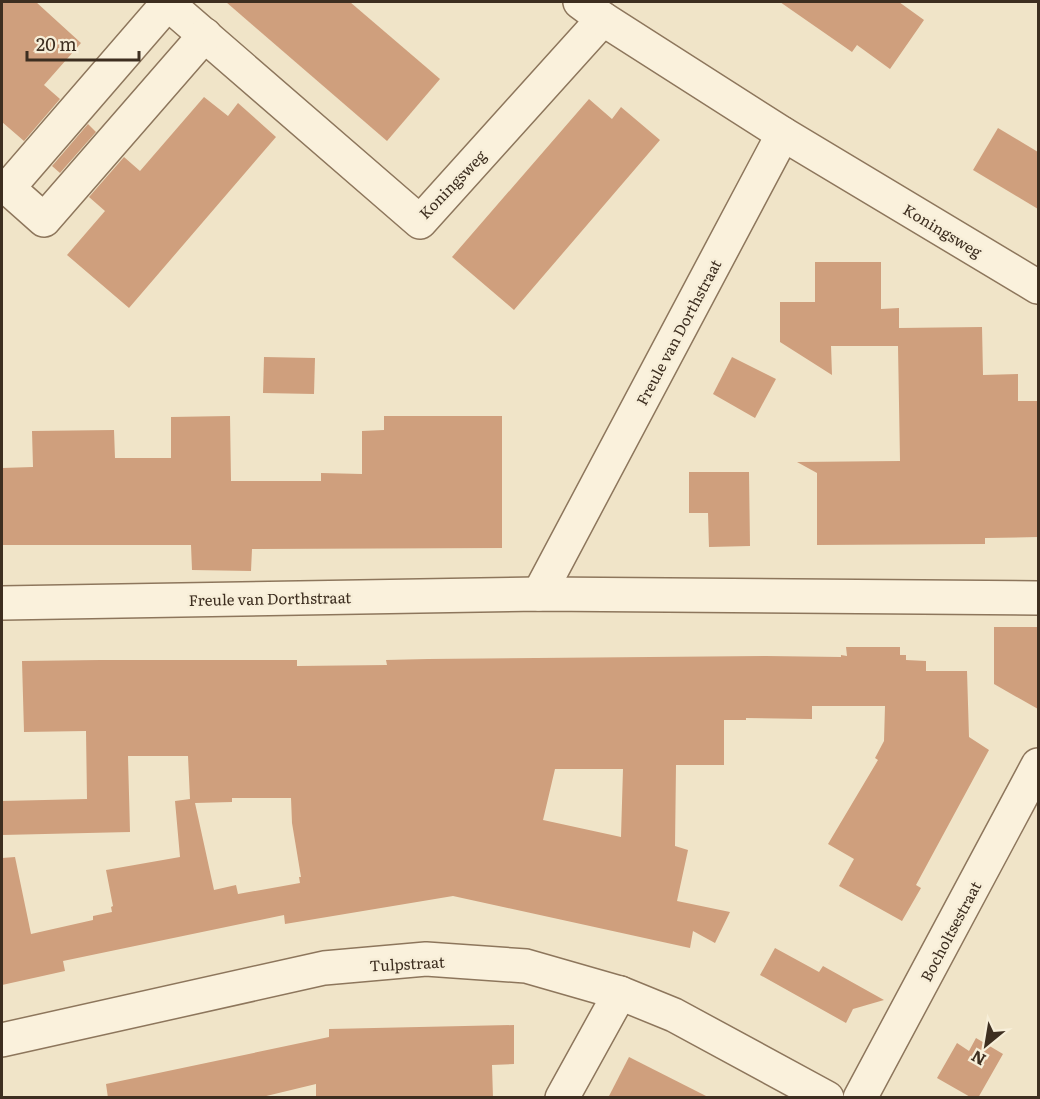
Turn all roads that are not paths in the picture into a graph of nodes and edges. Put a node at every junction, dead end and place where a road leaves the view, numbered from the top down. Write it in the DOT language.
graph roads {
  1 [pos="167,2"];
  2 [pos="592,10"];
  3 [pos="206,35"];
  4 [pos="783,134"];
  5 [pos="1038,288"];
  6 [pos="539,594"];
  7 [pos="1038,598"];
  8 [pos="2,603"];
  9 [pos="1038,765"];
  10 [pos="1028,809"];
  11 [pos="620,993"];
  12 [pos="2,1040"];
  13 [pos="562,1098"];
  14 [pos="827,1098"];
  15 [pos="860,1098"];
  1 -- 3 [label="street, Koningsweg"];
  1 -- 3 [label="street, Koningsweg"];
  2 -- 3 [label="street, Koningsweg"];
  2 -- 4 [label="street, Koningsweg"];
  4 -- 5 [label="street, Koningsweg"];
  4 -- 6 [label="street, Freule van Dorthstraat"];
  6 -- 7 [label="street, Freule van Dorthstraat"];
  6 -- 8 [label="street, Freule van Dorthstraat"];
  9 -- 10 [label="street, Bocholtsestraat"];
  10 -- 15 [label="street, Bocholtsestraat"];
  11 -- 12 [label="street, Tulpstraat"];
  11 -- 13 [label="street"];
  11 -- 14 [label="street, Tulpstraat"];
}
